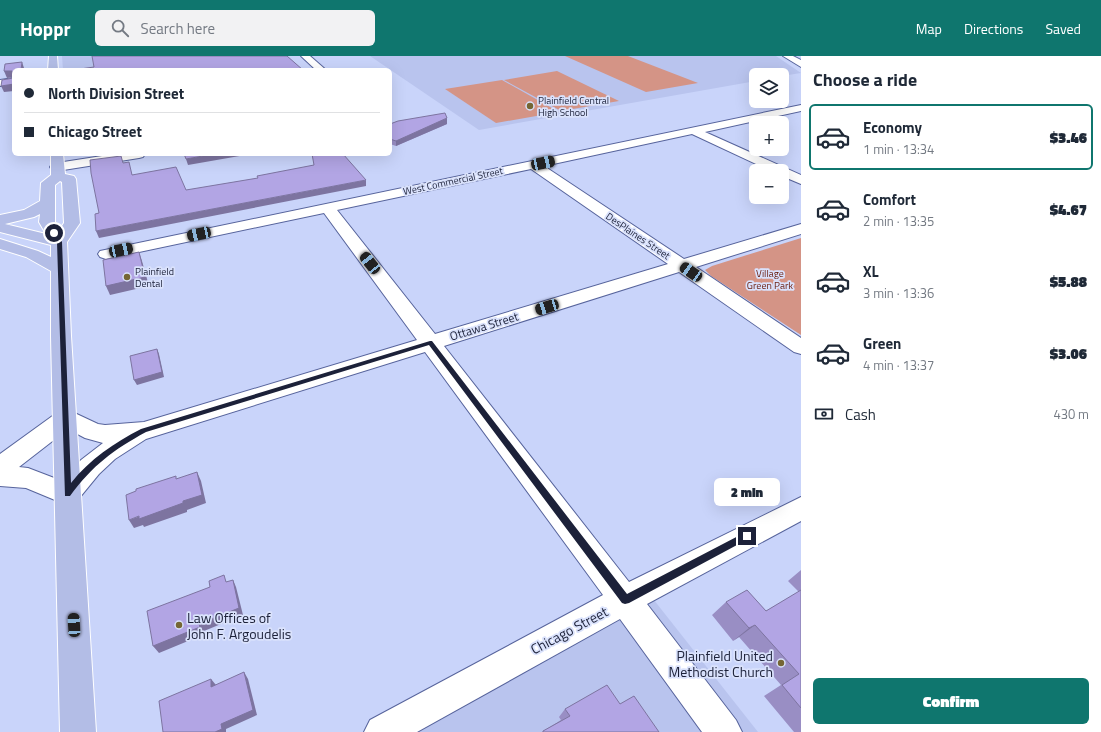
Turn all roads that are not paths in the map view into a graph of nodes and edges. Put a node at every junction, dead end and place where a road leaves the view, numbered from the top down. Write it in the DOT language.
graph roads {
  1 [pos="53,56"];
  2 [pos="305,56"];
  3 [pos="787,56"];
  4 [pos="801,64"];
  5 [pos="53,68"];
  6 [pos="319,68"];
  7 [pos="12,81"];
  8 [pos="0,83"];
  9 [pos="801,108"];
  10 [pos="694,131"];
  11 [pos="125,156"];
  12 [pos="534,165"];
  13 [pos="57,166"];
  14 [pos="801,180"];
  15 [pos="48,203"];
  16 [pos="327,207"];
  17 [pos="0,220"];
  18 [pos="0,228"];
  19 [pos="801,229"];
  20 [pos="59,242"];
  21 [pos="0,244"];
  22 [pos="106,254"];
  23 [pos="681,266"];
  24 [pos="60,268"];
  25 [pos="430,342"];
  26 [pos="801,347"];
  27 [pos="66,418"];
  28 [pos="144,430"];
  29 [pos="0,468"];
  30 [pos="0,476"];
  31 [pos="67,494"];
  32 [pos="801,508"];
  33 [pos="625,600"];
  34 [pos="78,732"];
  35 [pos="382,732"];
  36 [pos="724,732"];
  1 -- 5 [label="main road"];
  2 -- 6 [label="street"];
  3 -- 4 [label="street"];
  7 -- 8 [label="street"];
  9 -- 10 [label="street, West Commercial Street"];
  10 -- 12 [label="street, West Commercial Street"];
  10 -- 14 [label="street"];
  11 -- 13 [label="street"];
  12 -- 16 [label="street, West Commercial Street"];
  12 -- 23 [label="street, DesPlaines Street"];
  13 -- 15 [label="main road"];
  13 -- 20 [label="main road"];
  15 -- 17 [label="main road"];
  15 -- 20 [label="main road"];
  16 -- 22 [label="street, West Commercial Street"];
  16 -- 25 [label="street"];
  18 -- 20 [label="main road"];
  19 -- 23 [label="street, Ottawa Street"];
  20 -- 24 [label="main road"];
  21 -- 24 [label="main road"];
  23 -- 25 [label="street, Ottawa Street"];
  23 -- 26 [label="street, DesPlaines Street"];
  24 -- 27 [label="main road"];
  25 -- 28 [label="street, Ottawa Street"];
  25 -- 33 [label="street"];
  27 -- 28 [label="street, Ottawa Street"];
  27 -- 29 [label="street"];
  27 -- 31 [label="main road"];
  28 -- 31 [label="street, Ottawa Street"];
  30 -- 31 [label="street"];
  31 -- 34 [label="main road"];
  32 -- 33 [label="street, Chicago Street"];
  33 -- 35 [label="street, Chicago Street"];
  33 -- 36 [label="street"];
}
